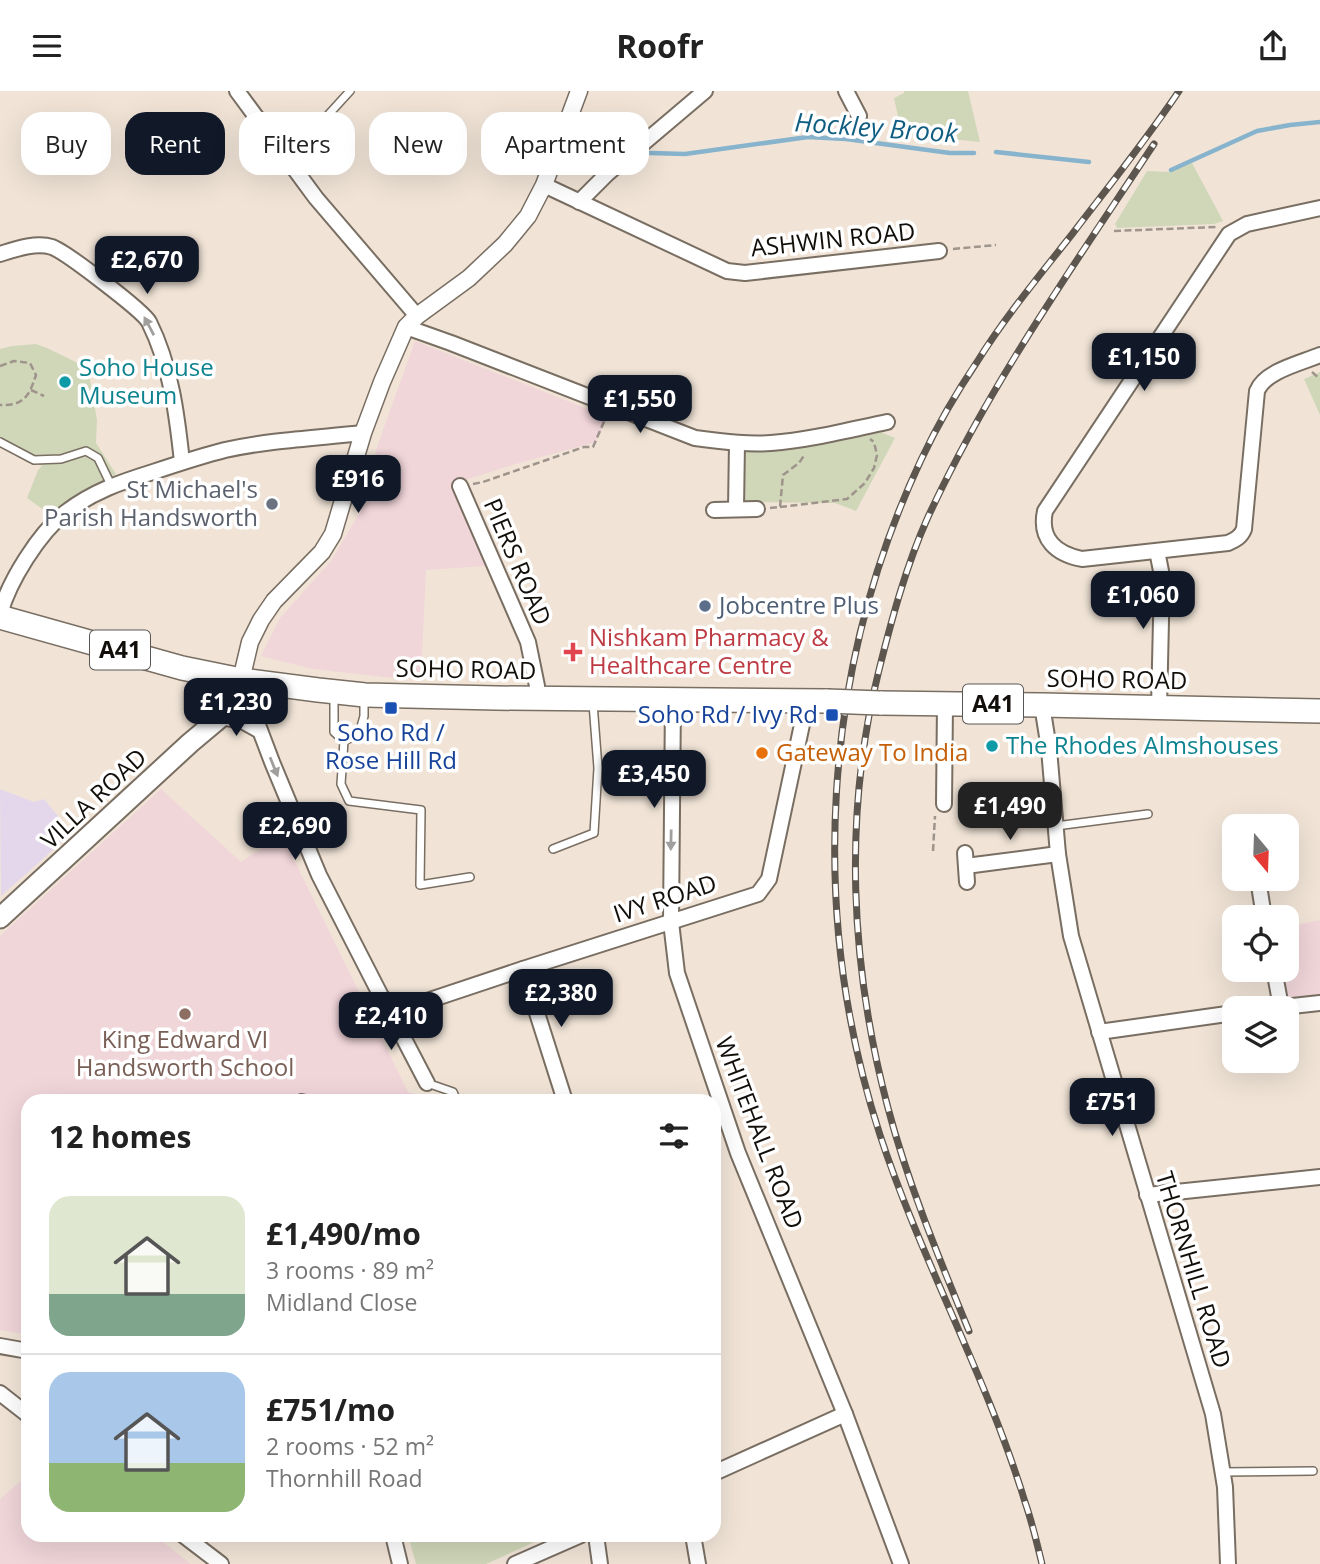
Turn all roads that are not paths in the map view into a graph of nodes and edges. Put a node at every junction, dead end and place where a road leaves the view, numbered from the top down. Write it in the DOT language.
graph roads {
  1 [pos="237,91"];
  2 [pos="350,91"];
  3 [pos="579,91"];
  4 [pos="705,91"];
  5 [pos="846,91"];
  6 [pos="252,112"];
  7 [pos="331,112"];
  8 [pos="859,116"];
  9 [pos="299,175"];
  10 [pos="544,185"];
  11 [pos="579,202"];
  12 [pos="1320,208"];
  13 [pos="939,251"];
  14 [pos="0,254"];
  15 [pos="411,321"];
  16 [pos="1320,355"];
  17 [pos="887,422"];
  18 [pos="363,433"];
  19 [pos="0,442"];
  20 [pos="737,443"];
  21 [pos="182,463"];
  22 [pos="111,485"];
  23 [pos="460,486"];
  24 [pos="736,509"];
  25 [pos="757,509"];
  26 [pos="714,510"];
  27 [pos="1157,551"];
  28 [pos="0,615"];
  29 [pos="241,680"];
  30 [pos="334,692"];
  31 [pos="365,695"];
  32 [pos="537,698"];
  33 [pos="592,698"];
  34 [pos="673,698"];
  35 [pos="817,701"];
  36 [pos="945,704"];
  37 [pos="1042,705"];
  38 [pos="1159,708"];
  39 [pos="1320,711"];
  40 [pos="221,717"];
  41 [pos="260,731"];
  42 [pos="344,741"];
  43 [pos="944,804"];
  44 [pos="1148,814"];
  45 [pos="1056,826"];
  46 [pos="552,849"];
  47 [pos="1058,854"];
  48 [pos="470,877"];
  49 [pos="967,881"];
  50 [pos="2,914"];
  51 [pos="671,922"];
  52 [pos="523,969"];
  53 [pos="1320,1003"];
  54 [pos="1299,1005"];
  55 [pos="395,1007"];
  56 [pos="1222,1015"];
  57 [pos="1099,1032"];
  58 [pos="427,1083"];
  59 [pos="454,1094"];
  60 [pos="563,1094"];
  61 [pos="718,1094"];
  62 [pos="721,1103"];
  63 [pos="1320,1177"];
  64 [pos="1147,1195"];
  65 [pos="0,1346"];
  66 [pos="21,1350"];
  67 [pos="4,1402"];
  68 [pos="21,1411"];
  69 [pos="845,1414"];
  70 [pos="721,1470"];
  71 [pos="1313,1471"];
  72 [pos="1222,1472"];
  73 [pos="192,1542"];
  74 [pos="395,1542"];
  75 [pos="565,1542"];
  76 [pos="597,1542"];
  77 [pos="694,1542"];
  78 [pos="221,1564"];
  79 [pos="400,1564"];
  80 [pos="515,1564"];
  81 [pos="600,1564"];
  82 [pos="698,1564"];
  83 [pos="901,1564"];
  84 [pos="1228,1564"];
  1 -- 6 [label="street"];
  2 -- 7 [label="lane"];
  3 -- 10 [label="street"];
  4 -- 11 [label="street"];
  5 -- 8 [label="street"];
  9 -- 15 [label="street"];
  10 -- 11 [label="street"];
  10 -- 15 [label="street"];
  11 -- 13 [label="street, ASHWIN ROAD"];
  12 -- 27 [label="street"];
  21 -- 14 [label="street, one-way"];
  15 -- 18 [label="street"];
  15 -- 20 [label="street"];
  16 -- 27 [label="street"];
  17 -- 20 [label="street"];
  18 -- 21 [label="street"];
  18 -- 29 [label="street"];
  19 -- 22 [label="lane"];
  20 -- 24 [label="street"];
  21 -- 22 [label="street"];
  22 -- 28 [label="street"];
  23 -- 32 [label="street, PIERS ROAD"];
  24 -- 25 [label="street"];
  24 -- 26 [label="street"];
  27 -- 38 [label="street"];
  28 -- 29 [label="highway, A41"];
  29 -- 30 [label="highway, SOHO ROAD / A41"];
  29 -- 40 [label="main road, VILLA ROAD"];
  29 -- 41 [label="street"];
  30 -- 31 [label="highway, SOHO ROAD / A41"];
  30 -- 42 [label="lane"];
  31 -- 32 [label="highway, SOHO ROAD / A41"];
  31 -- 42 [label="lane"];
  32 -- 33 [label="highway, SOHO ROAD / A41"];
  33 -- 34 [label="highway, SOHO ROAD / A41"];
  33 -- 46 [label="lane"];
  34 -- 35 [label="highway, SOHO ROAD / A41"];
  34 -- 51 [label="street, WHITEHALL ROAD, one-way"];
  35 -- 36 [label="highway, SOHO ROAD / A41, bridge"];
  35 -- 51 [label="street, IVY ROAD"];
  36 -- 37 [label="highway, SOHO ROAD / A41"];
  36 -- 43 [label="street"];
  37 -- 38 [label="highway, SOHO ROAD / A41"];
  37 -- 45 [label="street, THORNHILL ROAD"];
  38 -- 39 [label="highway, SOHO ROAD / A41"];
  40 -- 41 [label="street"];
  40 -- 50 [label="main road, VILLA ROAD"];
  41 -- 55 [label="street, one-way"];
  42 -- 48 [label="lane"];
  44 -- 45 [label="lane"];
  45 -- 47 [label="street, THORNHILL ROAD"];
  47 -- 49 [label="street"];
  47 -- 57 [label="street, THORNHILL ROAD"];
  51 -- 52 [label="street, IVY ROAD"];
  51 -- 61 [label="street, WHITEHALL ROAD"];
  52 -- 55 [label="street, IVY ROAD"];
  52 -- 60 [label="street"];
  53 -- 54 [label="street"];
  55 -- 58 [label="street"];
  56 -- 57 [label="street"];
  57 -- 64 [label="street, THORNHILL ROAD"];
  58 -- 59 [label="lane"];
  62 -- 69 [label="street, WHITEHALL ROAD"];
  63 -- 64 [label="street"];
  64 -- 72 [label="street, THORNHILL ROAD"];
  65 -- 66 [label="street"];
  67 -- 68 [label="street"];
  69 -- 70 [label="street"];
  69 -- 83 [label="street, WHITEHALL ROAD"];
  71 -- 72 [label="lane"];
  72 -- 84 [label="street, THORNHILL ROAD"];
  73 -- 78 [label="street"];
  74 -- 79 [label="street"];
  75 -- 80 [label="street"];
  76 -- 81 [label="street"];
  77 -- 82 [label="street"];
}
